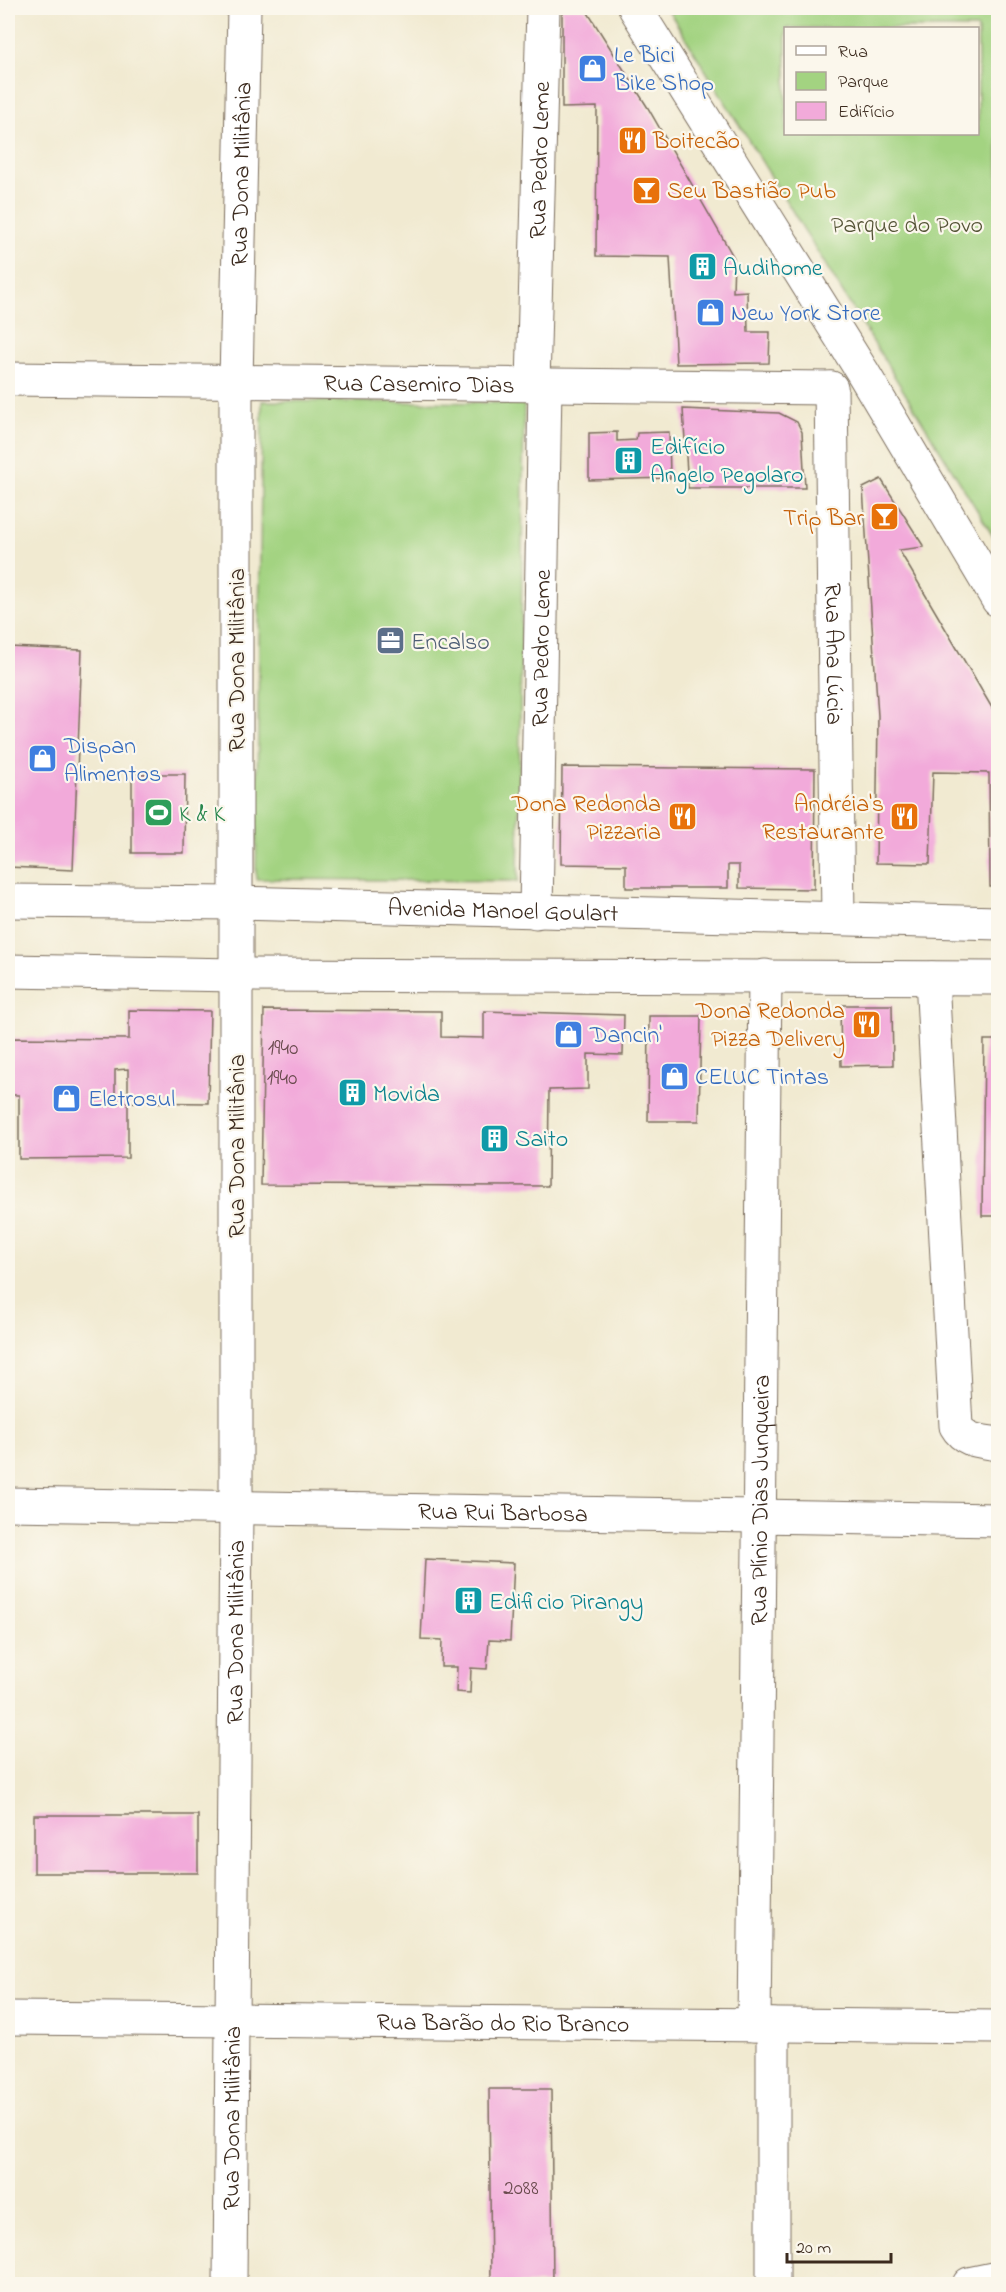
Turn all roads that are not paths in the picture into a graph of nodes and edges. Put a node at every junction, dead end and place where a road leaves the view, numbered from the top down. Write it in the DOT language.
graph roads {
  1 [pos="244,8"];
  2 [pos="543,8"];
  3 [pos="635,8"];
  4 [pos="862,370"];
  5 [pos="8,379"];
  6 [pos="236,382"];
  7 [pos="539,385"];
  8 [pos="831,388"];
  9 [pos="999,600"];
  10 [pos="8,901"];
  11 [pos="237,903"];
  12 [pos="536,912"];
  13 [pos="838,917"];
  14 [pos="999,923"];
  15 [pos="8,971"];
  16 [pos="236,975"];
  17 [pos="765,976"];
  18 [pos="932,978"];
  19 [pos="999,978"];
  20 [pos="999,1444"];
  21 [pos="8,1504"];
  22 [pos="236,1508"];
  23 [pos="759,1516"];
  24 [pos="999,1520"];
  25 [pos="8,2019"];
  26 [pos="232,2021"];
  27 [pos="764,2025"];
  28 [pos="999,2027"];
  29 [pos="999,2278"];
  30 [pos="230,2284"];
  31 [pos="773,2284"];
  32 [pos="969,2284"];
  1 -- 6 [label="street, Rua Dona Militânia"];
  2 -- 7 [label="street, Rua Pedro Leme"];
  3 -- 4 [label="street"];
  4 -- 8 [label="street"];
  4 -- 9 [label="street"];
  5 -- 6 [label="street, Rua Casemiro Dias"];
  6 -- 7 [label="street, Rua Casemiro Dias"];
  6 -- 11 [label="street, Rua Dona Militânia"];
  7 -- 8 [label="street, Rua Casemiro Dias"];
  7 -- 12 [label="street, Rua Pedro Leme"];
  8 -- 13 [label="street, Rua Ana Lúcia"];
  10 -- 11 [label="street, Avenida Manoel Goulart"];
  11 -- 12 [label="street, Avenida Manoel Goulart"];
  11 -- 16 [label="street, Rua Dona Militânia"];
  12 -- 13 [label="street, Avenida Manoel Goulart"];
  13 -- 14 [label="street, Avenida Manoel Goulart"];
  15 -- 16 [label="street"];
  16 -- 17 [label="street"];
  16 -- 22 [label="street, Rua Dona Militânia"];
  17 -- 18 [label="street"];
  17 -- 23 [label="street, Rua Plínio Dias Junqueira"];
  18 -- 19 [label="street"];
  18 -- 20 [label="street"];
  21 -- 22 [label="street, Rua Rui Barbosa"];
  22 -- 23 [label="street, Rua Rui Barbosa"];
  22 -- 26 [label="street, Rua Dona Militânia"];
  23 -- 24 [label="street, Rua Rui Barbosa"];
  23 -- 27 [label="street, Rua Plínio Dias Junqueira"];
  25 -- 26 [label="street, Rua Barão do Rio Branco"];
  26 -- 27 [label="street, Rua Barão do Rio Branco"];
  26 -- 30 [label="street, Rua Dona Militânia"];
  27 -- 28 [label="street, Rua Barão do Rio Branco"];
  27 -- 31 [label="street, Rua Plínio Dias Junqueira"];
  29 -- 32 [label="street"];
}
